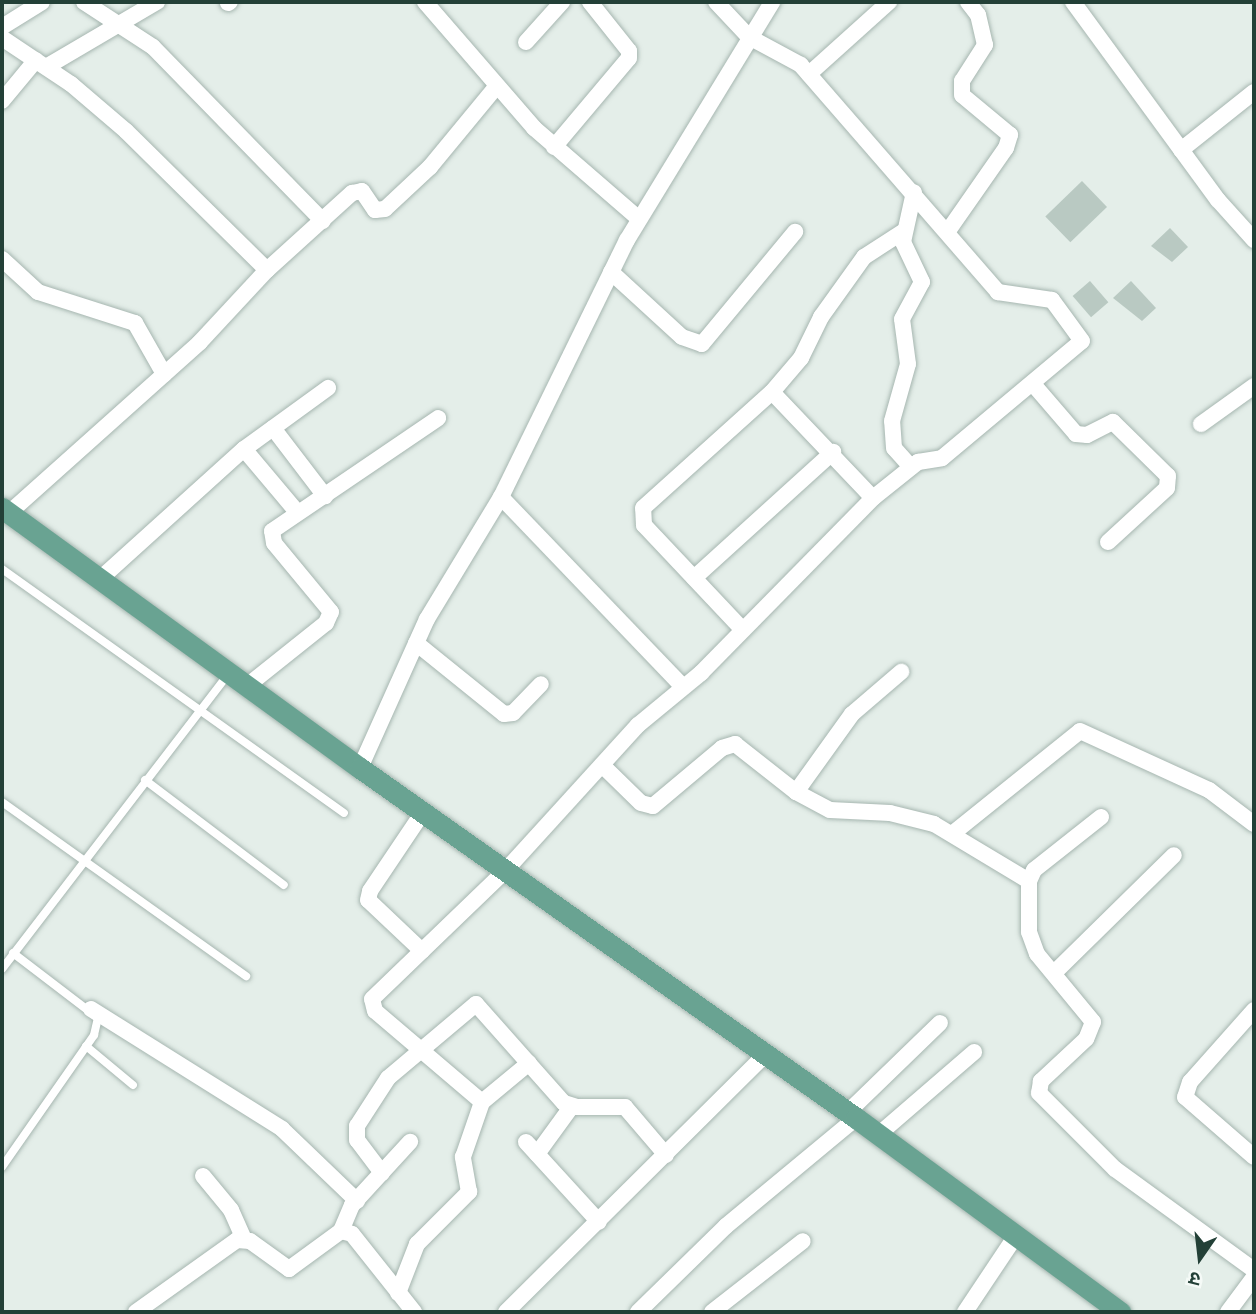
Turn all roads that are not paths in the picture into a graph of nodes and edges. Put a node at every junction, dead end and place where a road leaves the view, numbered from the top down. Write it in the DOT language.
graph roads {
  1 [pos="42,2"];
  2 [pos="84,2"];
  3 [pos="157,2"];
  4 [pos="425,2"];
  5 [pos="562,2"];
  6 [pos="590,2"];
  7 [pos="716,2"];
  8 [pos="772,2"];
  9 [pos="889,2"];
  10 [pos="968,2"];
  11 [pos="1073,2"];
  12 [pos="124,24"];
  13 [pos="2,27"];
  14 [pos="2,37"];
  15 [pos="749,37"];
  16 [pos="526,42"];
  17 [pos="41,64"];
  18 [pos="809,74"];
  19 [pos="496,87"];
  20 [pos="1254,92"];
  21 [pos="2,101"];
  22 [pos="554,146"];
  23 [pos="1181,150"];
  24 [pos="914,192"];
  25 [pos="639,219"];
  26 [pos="323,221"];
  27 [pos="904,231"];
  28 [pos="948,231"];
  29 [pos="795,232"];
  30 [pos="1254,240"];
  31 [pos="2,259"];
  32 [pos="267,270"];
  33 [pos="611,272"];
  34 [pos="164,374"];
  35 [pos="1033,384"];
  36 [pos="1254,386"];
  37 [pos="328,388"];
  38 [pos="772,392"];
  39 [pos="438,418"];
  40 [pos="1201,424"];
  41 [pos="273,428"];
  42 [pos="244,449"];
  43 [pos="833,452"];
  44 [pos="911,467"];
  45 [pos="326,495"];
  46 [pos="500,497"];
  47 [pos="873,498"];
  48 [pos="6,510"];
  49 [pos="297,512"];
  50 [pos="1108,542"];
  51 [pos="2,569"];
  52 [pos="694,578"];
  53 [pos="100,579"];
  54 [pos="742,629"];
  55 [pos="416,643"];
  56 [pos="901,672"];
  57 [pos="229,673"];
  58 [pos="541,684"];
  59 [pos="247,686"];
  60 [pos="683,687"];
  61 [pos="200,710"];
  62 [pos="602,765"];
  63 [pos="360,768"];
  64 [pos="145,780"];
  65 [pos="796,792"];
  66 [pos="2,802"];
  67 [pos="423,812"];
  68 [pos="344,813"];
  69 [pos="1101,817"];
  70 [pos="1254,824"];
  71 [pos="952,834"];
  72 [pos="1174,855"];
  73 [pos="82,860"];
  74 [pos="506,870"];
  75 [pos="1029,881"];
  76 [pos="284,886"];
  77 [pos="422,951"];
  78 [pos="13,953"];
  79 [pos="2,969"];
  80 [pos="1054,973"];
  81 [pos="246,976"];
  82 [pos="92,1009"];
  83 [pos="1254,1010"];
  84 [pos="940,1023"];
  85 [pos="86,1046"];
  86 [pos="418,1050"];
  87 [pos="974,1052"];
  88 [pos="765,1055"];
  89 [pos="529,1063"];
  90 [pos="133,1085"];
  91 [pos="482,1102"];
  92 [pos="572,1106"];
  93 [pos="852,1115"];
  94 [pos="878,1135"];
  95 [pos="410,1142"];
  96 [pos="666,1155"];
  97 [pos="1254,1157"];
  98 [pos="2,1167"];
  99 [pos="382,1173"];
  100 [pos="203,1176"];
  101 [pos="357,1201"];
  102 [pos="599,1222"];
  103 [pos="341,1231"];
  104 [pos="1015,1237"];
  105 [pos="244,1239"];
  106 [pos="803,1241"];
  107 [pos="1254,1270"];
  108 [pos="1254,1277"];
  109 [pos="398,1293"];
  110 [pos="510,1311"];
  111 [pos="136,1312"];
  112 [pos="414,1312"];
  113 [pos="638,1312"];
  114 [pos="712,1312"];
  115 [pos="965,1312"];
  116 [pos="1120,1312"];
  117 [pos="1228,1312"];
  1 -- 13 [label="street"];
  2 -- 12 [label="street"];
  3 -- 12 [label="street"];
  4 -- 19 [label="street"];
  5 -- 16 [label="street"];
  6 -- 22 [label="street"];
  7 -- 15 [label="street"];
  8 -- 15 [label="street"];
  9 -- 18 [label="street"];
  10 -- 28 [label="street"];
  11 -- 23 [label="street"];
  12 -- 17 [label="street"];
  12 -- 26 [label="street"];
  14 -- 17 [label="street"];
  15 -- 18 [label="street"];
  15 -- 25 [label="street"];
  17 -- 21 [label="street"];
  17 -- 32 [label="street"];
  18 -- 24 [label="street"];
  19 -- 22 [label="street"];
  19 -- 26 [label="street"];
  20 -- 23 [label="street"];
  22 -- 25 [label="street"];
  23 -- 30 [label="street"];
  24 -- 27 [label="street"];
  24 -- 28 [label="street"];
  25 -- 33 [label="street"];
  26 -- 32 [label="street"];
  27 -- 38 [label="street"];
  27 -- 44 [label="street"];
  28 -- 35 [label="street"];
  29 -- 33 [label="street"];
  31 -- 34 [label="street"];
  32 -- 34 [label="street"];
  33 -- 46 [label="street"];
  34 -- 48 [label="street"];
  35 -- 44 [label="street"];
  35 -- 50 [label="street"];
  36 -- 40 [label="street"];
  37 -- 41 [label="street"];
  38 -- 43 [label="street"];
  38 -- 52 [label="street"];
  39 -- 45 [label="street"];
  41 -- 42 [label="street"];
  41 -- 45 [label="street"];
  42 -- 49 [label="street"];
  42 -- 53 [label="street"];
  43 -- 47 [label="street"];
  43 -- 52 [label="street"];
  44 -- 47 [label="street"];
  45 -- 49 [label="street"];
  46 -- 55 [label="street"];
  46 -- 60 [label="street"];
  47 -- 54 [label="street"];
  48 -- 53 [label="main road"];
  49 -- 59 [label="street"];
  51 -- 61 [label="lane"];
  52 -- 54 [label="street"];
  53 -- 57 [label="main road"];
  54 -- 60 [label="street"];
  55 -- 58 [label="street"];
  55 -- 63 [label="street"];
  56 -- 65 [label="street"];
  57 -- 59 [label="main road"];
  57 -- 61 [label="lane"];
  59 -- 63 [label="main road"];
  60 -- 62 [label="street"];
  61 -- 64 [label="lane"];
  61 -- 68 [label="lane"];
  62 -- 65 [label="street"];
  62 -- 74 [label="street"];
  63 -- 67 [label="main road"];
  64 -- 73 [label="lane"];
  64 -- 76 [label="lane"];
  65 -- 71 [label="street"];
  66 -- 73 [label="lane"];
  67 -- 74 [label="main road"];
  67 -- 77 [label="street"];
  69 -- 75 [label="street"];
  70 -- 71 [label="street"];
  71 -- 75 [label="street"];
  72 -- 80 [label="street"];
  73 -- 78 [label="lane"];
  73 -- 81 [label="lane"];
  74 -- 77 [label="street"];
  74 -- 88 [label="main road"];
  75 -- 80 [label="street"];
  77 -- 86 [label="street"];
  78 -- 79 [label="lane"];
  78 -- 82 [label="lane"];
  80 -- 107 [label="street"];
  82 -- 85 [label="lane"];
  82 -- 101 [label="street"];
  83 -- 97 [label="street"];
  84 -- 93 [label="street"];
  85 -- 90 [label="lane"];
  85 -- 98 [label="lane"];
  86 -- 89 [label="street"];
  86 -- 91 [label="street"];
  86 -- 99 [label="street"];
  87 -- 94 [label="street"];
  88 -- 93 [label="main road"];
  88 -- 96 [label="street"];
  89 -- 91 [label="street"];
  89 -- 92 [label="street"];
  91 -- 109 [label="street"];
  92 -- 96 [label="street"];
  92 -- 102 [label="street"];
  93 -- 94 [label="main road"];
  93 -- 113 [label="street"];
  94 -- 104 [label="main road"];
  95 -- 99 [label="street"];
  96 -- 102 [label="street"];
  99 -- 101 [label="street"];
  100 -- 105 [label="street"];
  101 -- 103 [label="street"];
  102 -- 110 [label="street"];
  103 -- 105 [label="street"];
  103 -- 109 [label="street"];
  104 -- 115 [label="street"];
  104 -- 116 [label="main road"];
  105 -- 111 [label="street"];
  106 -- 114 [label="street"];
  108 -- 117 [label="street"];
  109 -- 112 [label="street"];
}
